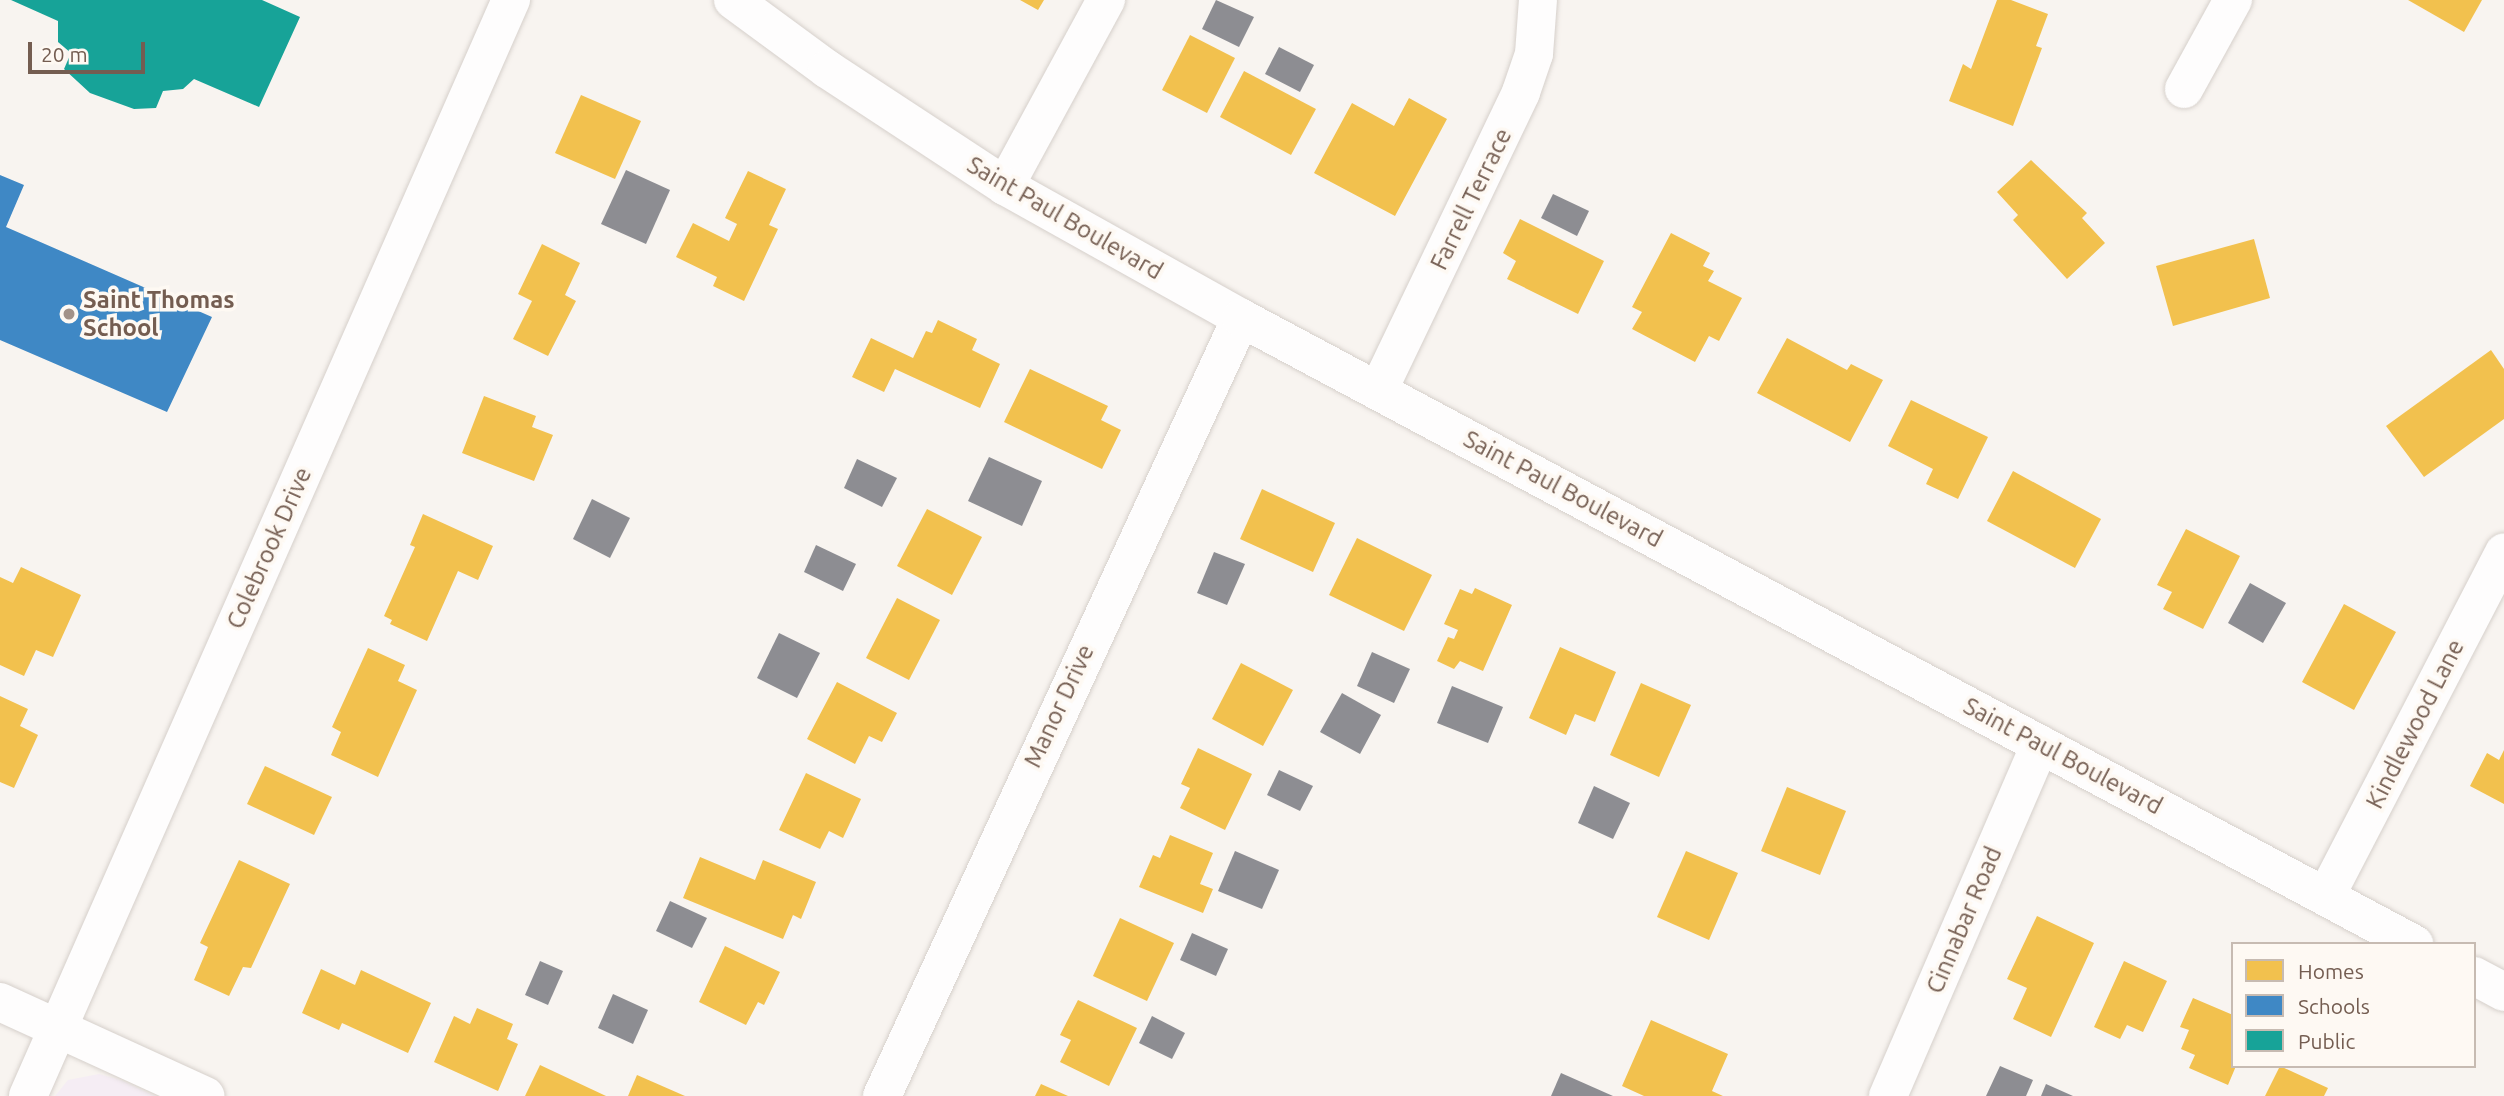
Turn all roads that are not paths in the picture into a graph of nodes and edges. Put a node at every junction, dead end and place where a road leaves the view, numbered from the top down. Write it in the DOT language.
graph roads {
  1 [pos="511,0"];
  2 [pos="733,0"];
  3 [pos="1106,0"];
  4 [pos="1538,0"];
  5 [pos="2233,0"];
  6 [pos="2185,89"];
  7 [pos="1005,186"];
  8 [pos="1241,318"];
  9 [pos="1378,391"];
  10 [pos="2504,552"];
  11 [pos="2040,744"];
  12 [pos="2326,896"];
  13 [pos="2410,942"];
  14 [pos="2476,977"];
  15 [pos="2504,992"];
  16 [pos="0,1002"];
  17 [pos="58,1028"];
  18 [pos="29,1096"];
  19 [pos="205,1096"];
  20 [pos="882,1096"];
  21 [pos="1888,1096"];
  1 -- 17 [label="street, Colebrook Drive"];
  2 -- 7 [label="street, Saint Paul Boulevard"];
  3 -- 7 [label="street"];
  4 -- 9 [label="street, Farrell Terrace"];
  5 -- 6 [label="street"];
  7 -- 8 [label="street, Saint Paul Boulevard"];
  8 -- 9 [label="street, Saint Paul Boulevard"];
  8 -- 20 [label="street, Manor Drive"];
  9 -- 11 [label="street, Saint Paul Boulevard"];
  10 -- 12 [label="street, Kindlewood Lane"];
  11 -- 12 [label="street, Saint Paul Boulevard"];
  11 -- 21 [label="street, Cinnabar Road"];
  12 -- 13 [label="street, Saint Paul Boulevard"];
  14 -- 15 [label="street"];
  16 -- 17 [label="street"];
  17 -- 18 [label="street, Colebrook Drive"];
  17 -- 19 [label="street"];
}
